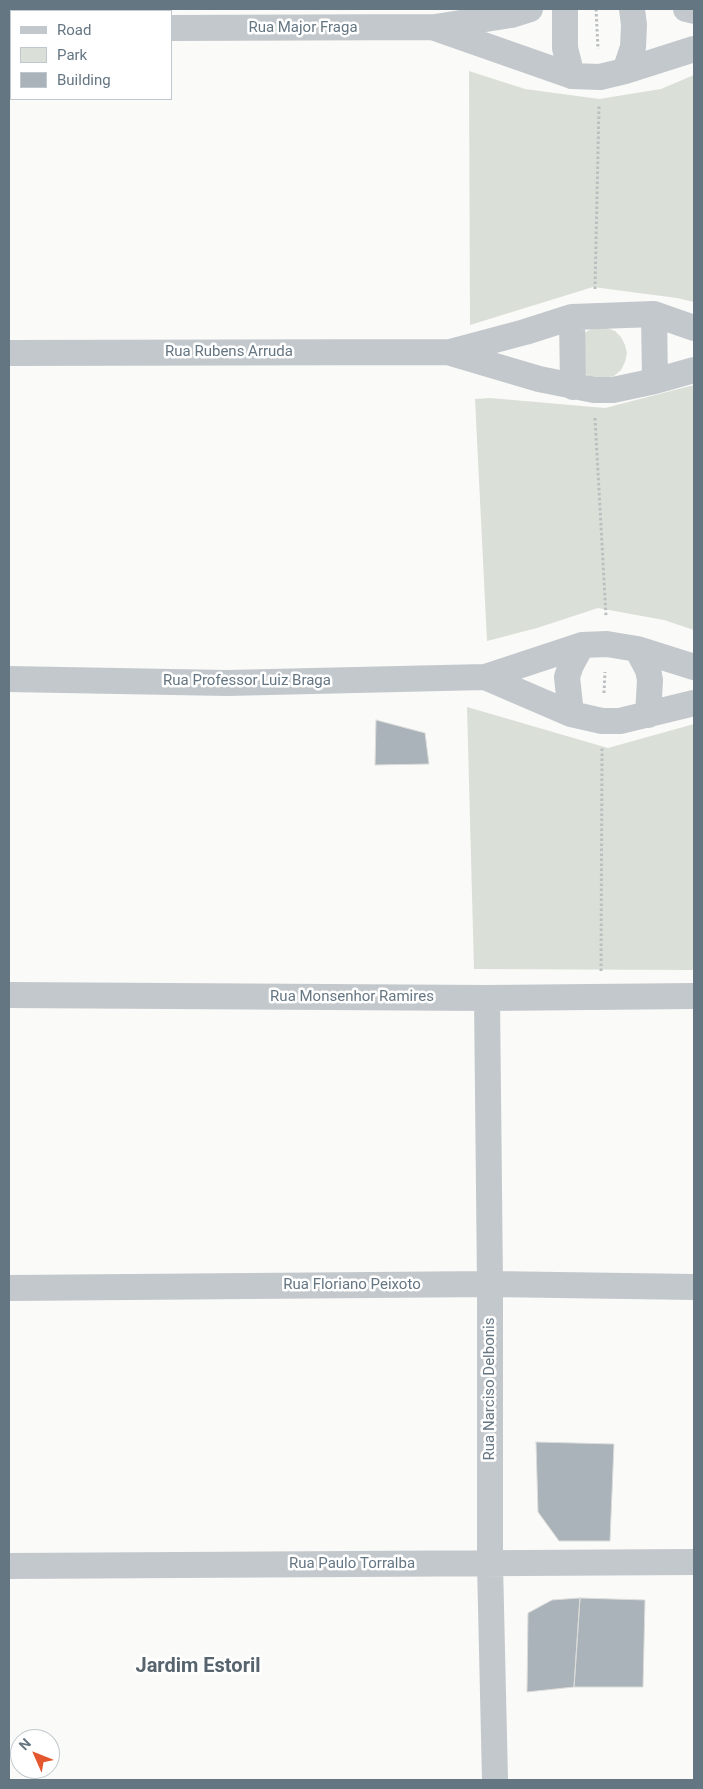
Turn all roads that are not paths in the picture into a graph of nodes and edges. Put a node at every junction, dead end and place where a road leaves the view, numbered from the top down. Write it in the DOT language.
graph roads {
  1 [pos="530,9"];
  2 [pos="565,9"];
  3 [pos="632,9"];
  4 [pos="686,9"];
  5 [pos="694,11"];
  6 [pos="172,28"];
  7 [pos="435,28"];
  8 [pos="694,49"];
  9 [pos="625,71"];
  10 [pos="572,76"];
  11 [pos="654,314"];
  12 [pos="583,317"];
  13 [pos="694,328"];
  14 [pos="450,352"];
  15 [pos="9,353"];
  16 [pos="694,370"];
  17 [pos="654,381"];
  18 [pos="584,388"];
  19 [pos="595,645"];
  20 [pos="637,649"];
  21 [pos="694,667"];
  22 [pos="485,677"];
  23 [pos="9,679"];
  24 [pos="694,703"];
  25 [pos="571,714"];
  26 [pos="648,715"];
  27 [pos="9,995"];
  28 [pos="694,996"];
  29 [pos="487,998"];
  30 [pos="490,1284"];
  31 [pos="694,1287"];
  32 [pos="9,1288"];
  33 [pos="694,1562"];
  34 [pos="490,1564"];
  35 [pos="9,1566"];
  36 [pos="496,1780"];
  1 -- 7 [label="street, Rua Major Fraga"];
  2 -- 10 [label="street"];
  3 -- 9 [label="street"];
  4 -- 5 [label="street"];
  6 -- 7 [label="street, Rua Major Fraga"];
  7 -- 10 [label="street, Rua Major Fraga"];
  8 -- 9 [label="street, Rua Major Fraga"];
  9 -- 10 [label="street, Rua Major Fraga"];
  11 -- 12 [label="street, Rua Rubens Arruda"];
  11 -- 13 [label="street, Rua Rubens Arruda"];
  11 -- 17 [label="street"];
  12 -- 14 [label="street, Rua Rubens Arruda"];
  12 -- 18 [label="street"];
  14 -- 15 [label="street, Rua Rubens Arruda"];
  14 -- 18 [label="street, Rua Rubens Arruda"];
  16 -- 17 [label="street, Rua Rubens Arruda"];
  17 -- 18 [label="street, Rua Rubens Arruda"];
  19 -- 20 [label="street, Rua Professor Luiz Braga"];
  19 -- 22 [label="street, Rua Professor Luiz Braga"];
  19 -- 25 [label="street"];
  20 -- 21 [label="street, Rua Professor Luiz Braga"];
  20 -- 26 [label="street"];
  22 -- 23 [label="street, Rua Professor Luiz Braga"];
  22 -- 25 [label="street, Rua Professor Luiz Braga"];
  24 -- 26 [label="street, Rua Professor Luiz Braga"];
  25 -- 26 [label="street, Rua Professor Luiz Braga"];
  27 -- 29 [label="street, Rua Monsenhor Ramires"];
  28 -- 29 [label="street, Rua Monsenhor Ramires"];
  29 -- 30 [label="street, Rua Narciso Delbonis"];
  30 -- 31 [label="street, Rua Floriano Peixoto"];
  30 -- 32 [label="street, Rua Floriano Peixoto"];
  30 -- 34 [label="street, Rua Narciso Delbonis"];
  33 -- 34 [label="street, Rua Paulo Torralba"];
  34 -- 35 [label="street, Rua Paulo Torralba"];
  34 -- 36 [label="street, Rua Narciso Delbonis"];
}
